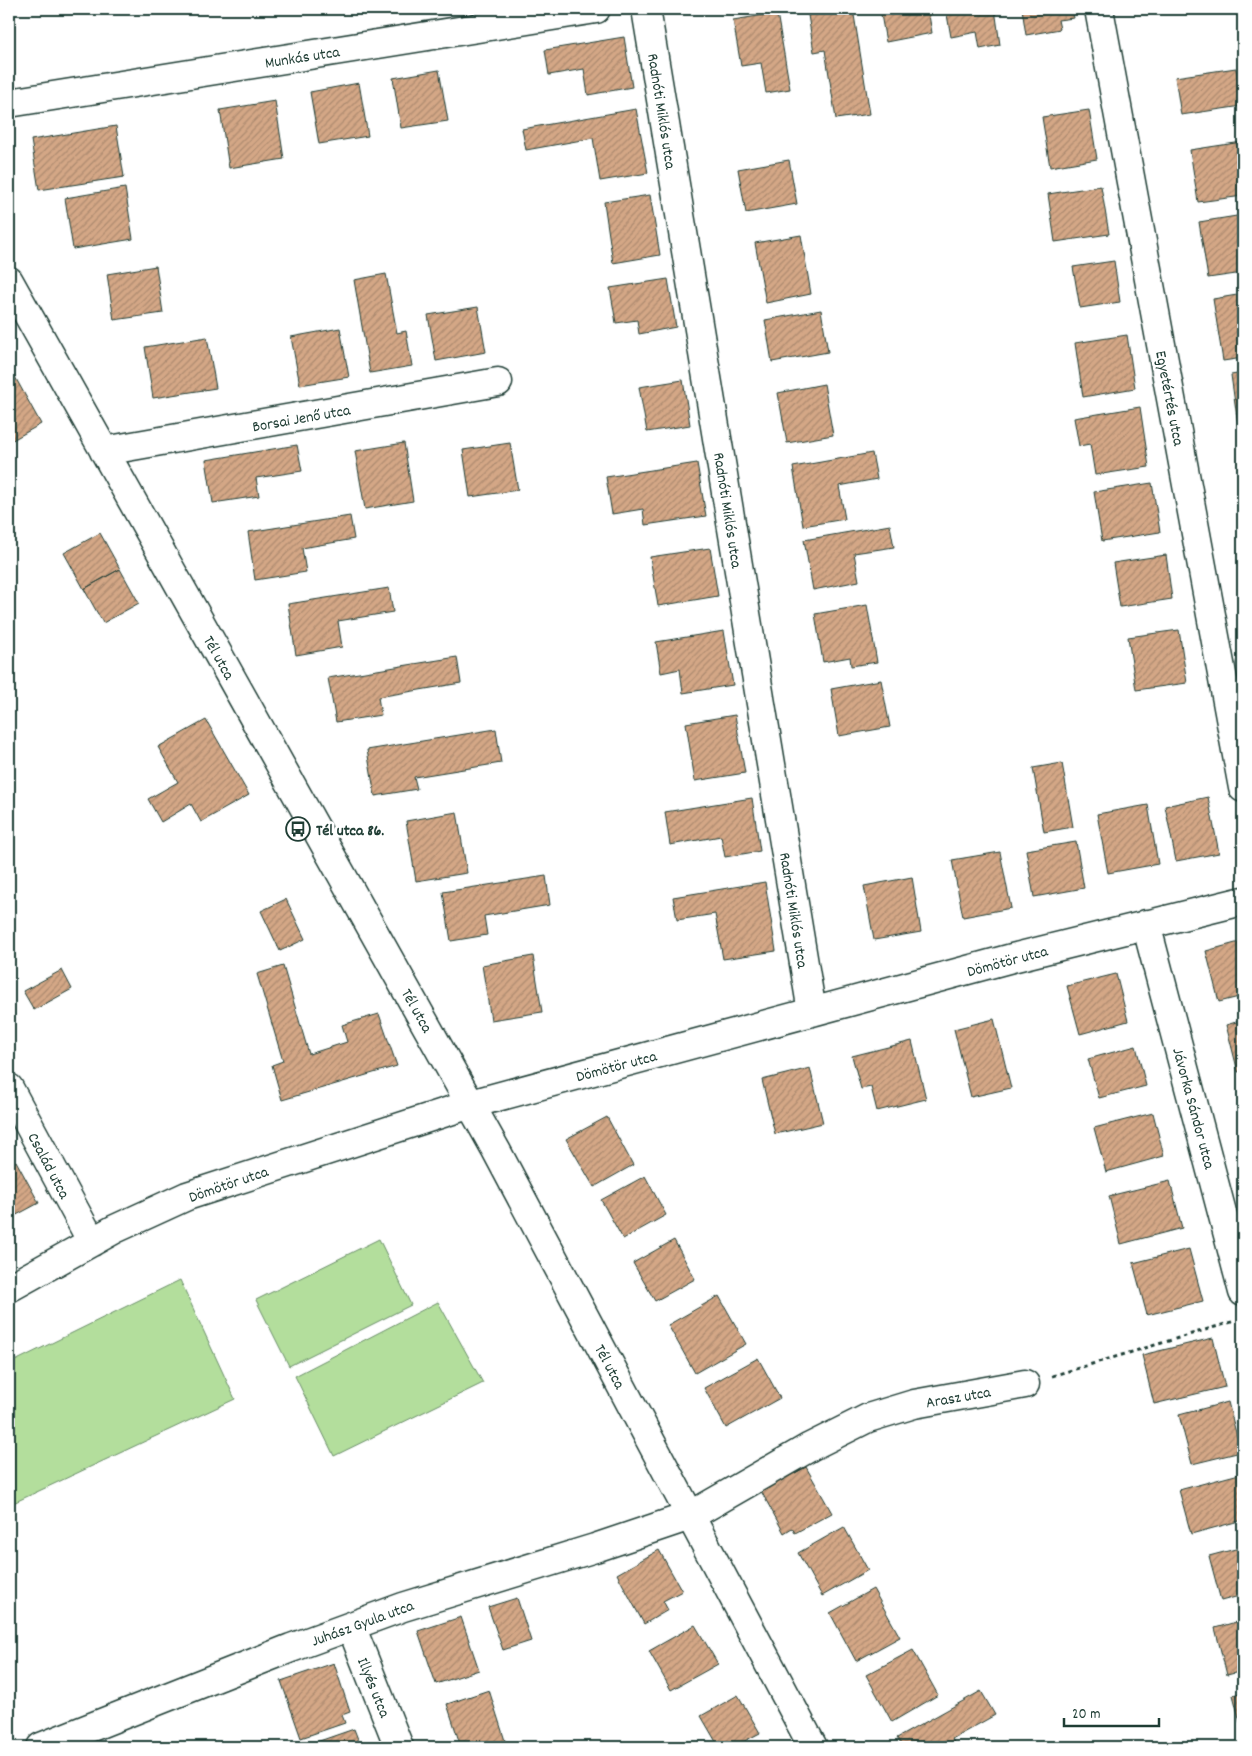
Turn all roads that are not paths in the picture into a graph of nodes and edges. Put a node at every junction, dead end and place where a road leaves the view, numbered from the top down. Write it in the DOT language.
graph roads {
  1 [pos="596,9"];
  2 [pos="646,9"];
  3 [pos="1099,9"];
  4 [pos="9,103"];
  5 [pos="9,281"];
  6 [pos="498,382"];
  7 [pos="104,451"];
  8 [pos="1243,788"];
  9 [pos="1243,900"];
  10 [pos="1146,924"];
  11 [pos="812,1012"];
  12 [pos="9,1088"];
  13 [pos="471,1104"];
  14 [pos="92,1242"];
  15 [pos="9,1288"];
  16 [pos="1243,1292"];
  17 [pos="1025,1384"];
  18 [pos="690,1516"];
  19 [pos="351,1626"];
  20 [pos="41,1747"];
  21 [pos="399,1747"];
  22 [pos="813,1747"];
  1 -- 4 [label="street, Munkás utca"];
  2 -- 11 [label="street, Radnóti Miklós utca"];
  3 -- 8 [label="street, Egyetértés utca"];
  5 -- 7 [label="street, Tél utca"];
  6 -- 7 [label="street, Borsai Jenő utca"];
  7 -- 13 [label="street, Tél utca"];
  9 -- 10 [label="street, Dömötör utca"];
  10 -- 11 [label="street, Dömötör utca"];
  10 -- 16 [label="street, Jávorka Sándor utca"];
  11 -- 13 [label="street, Dömötör utca"];
  12 -- 14 [label="street, Család utca"];
  13 -- 14 [label="street, Dömötör utca"];
  13 -- 18 [label="street, Tél utca"];
  14 -- 15 [label="street, Dömötör utca"];
  17 -- 18 [label="street, Arasz utca"];
  18 -- 19 [label="street, Juhász Gyula utca"];
  18 -- 22 [label="street, Tél utca"];
  19 -- 20 [label="street, Juhász Gyula utca"];
  19 -- 21 [label="street, Illyés utca"];
}
